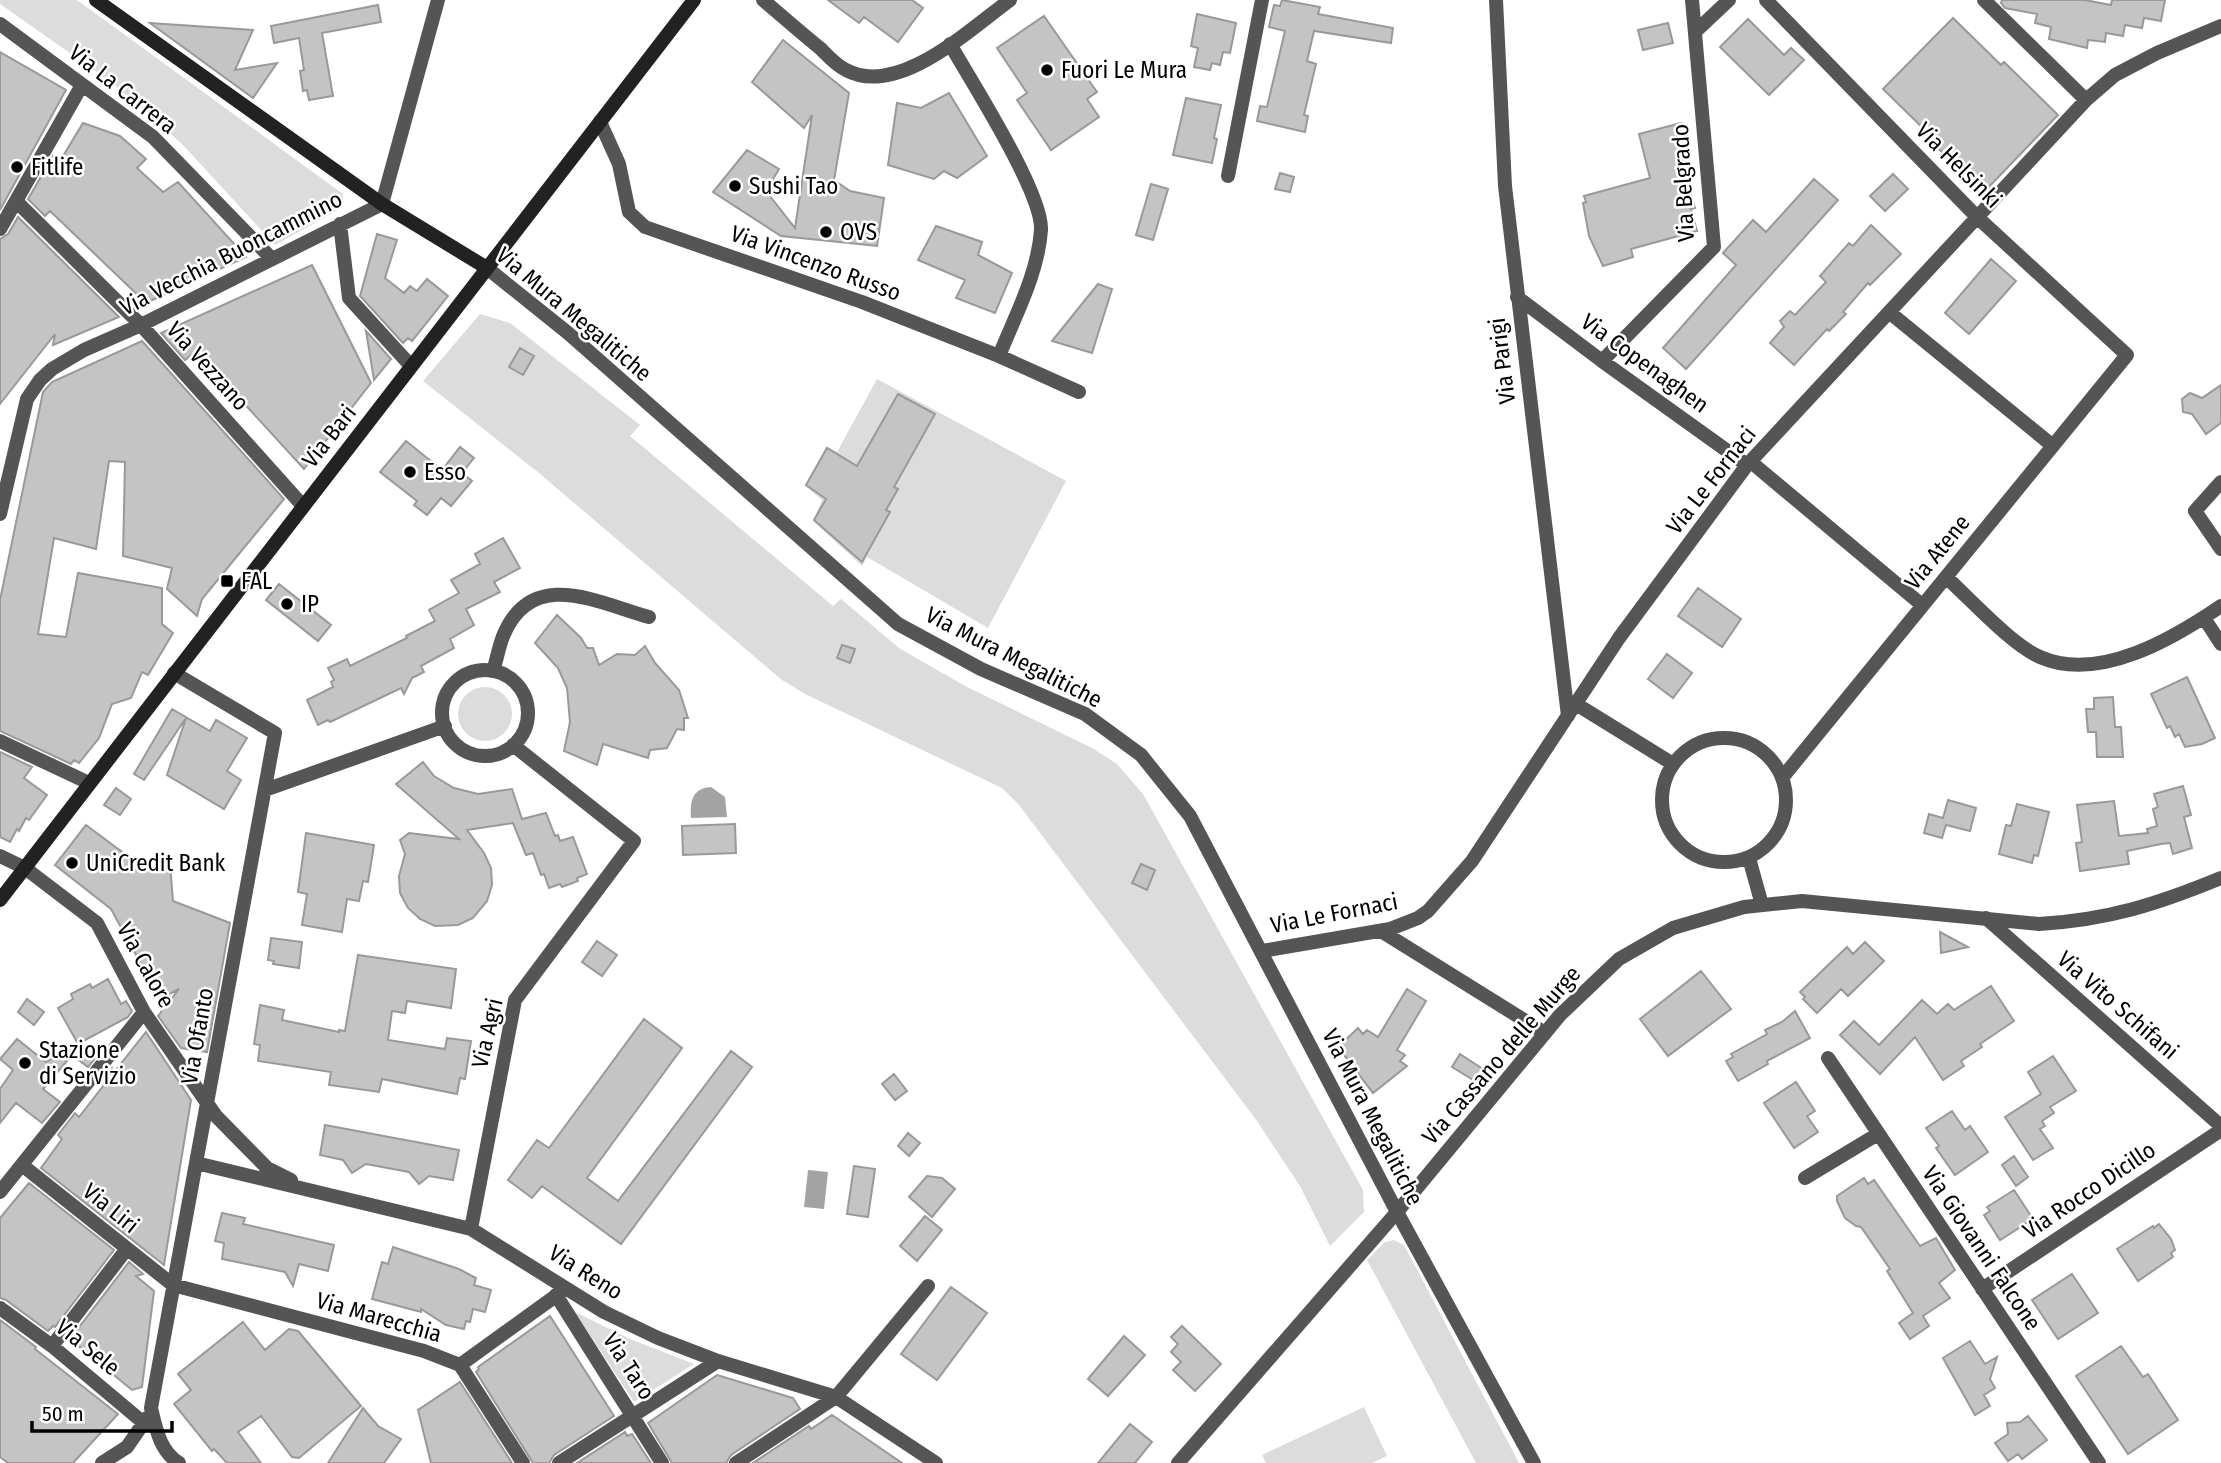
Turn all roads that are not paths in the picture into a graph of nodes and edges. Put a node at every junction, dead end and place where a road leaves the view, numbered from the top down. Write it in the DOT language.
graph roads {
  1 [pos="96,0"];
  2 [pos="438,0"];
  3 [pos="694,0"];
  4 [pos="763,0"];
  5 [pos="1010,0"];
  6 [pos="1262,0"];
  7 [pos="1496,0"];
  8 [pos="1692,0"];
  9 [pos="1729,0"];
  10 [pos="1766,0"];
  11 [pos="1984,0"];
  12 [pos="0,24"];
  13 [pos="2221,26"];
  14 [pos="1695,32"];
  15 [pos="950,44"];
  16 [pos="82,85"];
  17 [pos="2085,100"];
  18 [pos="600,122"];
  19 [pos="1228,176"];
  20 [pos="16,201"];
  21 [pos="382,204"];
  22 [pos="1977,217"];
  23 [pos="340,224"];
  24 [pos="0,229"];
  25 [pos="271,258"];
  26 [pos="486,268"];
  27 [pos="1517,296"];
  28 [pos="1889,312"];
  29 [pos="141,325"];
  30 [pos="2127,355"];
  31 [pos="999,356"];
  32 [pos="1602,361"];
  33 [pos="411,366"];
  34 [pos="1079,392"];
  35 [pos="2053,446"];
  36 [pos="1749,464"];
  37 [pos="2221,482"];
  38 [pos="303,506"];
  39 [pos="0,514"];
  40 [pos="2221,549"];
  41 [pos="1946,577"];
  42 [pos="1922,605"];
  43 [pos="2221,607"];
  44 [pos="649,617"];
  45 [pos="2204,618"];
  46 [pos="2221,644"];
  47 [pos="493,671"];
  48 [pos="174,673"];
  49 [pos="1572,710"];
  50 [pos="444,726"];
  51 [pos="0,741"];
  52 [pos="513,745"];
  53 [pos="1673,764"];
  54 [pos="1782,778"];
  55 [pos="89,783"];
  56 [pos="265,790"];
  57 [pos="0,856"];
  58 [pos="1749,858"];
  59 [pos="25,868"];
  60 [pos="2221,878"];
  61 [pos="0,900"];
  62 [pos="1762,905"];
  63 [pos="1986,918"];
  64 [pos="1381,930"];
  65 [pos="1262,951"];
  66 [pos="144,1012"];
  67 [pos="1545,1033"];
  68 [pos="1828,1058"];
  69 [pos="208,1104"];
  70 [pos="2221,1128"];
  71 [pos="1878,1134"];
  72 [pos="196,1163"];
  73 [pos="22,1165"];
  74 [pos="1805,1178"];
  75 [pos="311,1191"];
  76 [pos="0,1192"];
  77 [pos="1397,1212"];
  78 [pos="471,1229"];
  79 [pos="126,1250"];
  80 [pos="173,1285"];
  81 [pos="928,1286"];
  82 [pos="1982,1289"];
  83 [pos="562,1291"];
  84 [pos="0,1308"];
  85 [pos="52,1346"];
  86 [pos="718,1361"];
  87 [pos="460,1365"];
  88 [pos="836,1397"];
  89 [pos="151,1408"];
  90 [pos="633,1415"];
  91 [pos="145,1424"];
  92 [pos="173,1461"];
  93 [pos="102,1463"];
  94 [pos="523,1463"];
  95 [pos="559,1463"];
  96 [pos="662,1463"];
  97 [pos="736,1463"];
  98 [pos="936,1463"];
  99 [pos="1178,1463"];
  100 [pos="1534,1463"];
  101 [pos="2099,1463"];
  1 -- 21 [label="main road, Via Mura Megalitiche"];
  2 -- 21 [label="street"];
  3 -- 18 [label="main road, Via Bari"];
  4 -- 15 [label="street"];
  5 -- 15 [label="street"];
  6 -- 19 [label="street"];
  7 -- 27 [label="street, Via Parigi"];
  8 -- 14 [label="street, Via Belgrado"];
  9 -- 14 [label="street"];
  10 -- 22 [label="street, Via Helsinki"];
  11 -- 17 [label="street"];
  12 -- 16 [label="street, Via La Carrera"];
  13 -- 17 [label="street, Via Le Fornaci"];
  14 -- 32 [label="street, Via Belgrado"];
  15 -- 31 [label="street"];
  16 -- 20 [label="street"];
  16 -- 25 [label="street, Via La Carrera"];
  17 -- 22 [label="street, Via Le Fornaci"];
  18 -- 26 [label="main road, Via Bari"];
  18 -- 31 [label="street, Via Vincenzo Russo"];
  20 -- 24 [label="street"];
  20 -- 29 [label="street, Via Vezzano"];
  21 -- 23 [label="street, Via Vecchia Buoncammino"];
  21 -- 26 [label="main road, Via Mura Megalitiche"];
  22 -- 28 [label="street, Via Le Fornaci"];
  22 -- 30 [label="street, Via Helsinki"];
  23 -- 25 [label="street, Via Vecchia Buoncammino"];
  23 -- 33 [label="street"];
  25 -- 29 [label="street, Via Vecchia Buoncammino"];
  26 -- 33 [label="main road, Via Bari"];
  26 -- 65 [label="street, Via Mura Megalitiche"];
  27 -- 32 [label="street, Via Copenaghen"];
  27 -- 49 [label="street, Via Parigi"];
  28 -- 35 [label="street"];
  28 -- 36 [label="street, Via Le Fornaci"];
  29 -- 38 [label="street, Via Vezzano"];
  29 -- 39 [label="street, Via Vecchia Buoncammino"];
  30 -- 35 [label="street, Via Atene"];
  31 -- 34 [label="street, Via Vincenzo Russo"];
  32 -- 36 [label="street, Via Copenaghen"];
  33 -- 38 [label="main road, Via Bari"];
  35 -- 41 [label="street, Via Atene"];
  36 -- 42 [label="street, Via Copenaghen"];
  36 -- 49 [label="street, Via Le Fornaci"];
  37 -- 40 [label="street"];
  38 -- 48 [label="main road, Via Bari"];
  41 -- 42 [label="street, Via Atene"];
  41 -- 45 [label="street"];
  42 -- 54 [label="street, Via Atene"];
  43 -- 45 [label="street"];
  44 -- 47 [label="street"];
  45 -- 46 [label="street"];
  47 -- 50 [label="street"];
  47 -- 52 [label="street"];
  48 -- 55 [label="main road, Via Bari"];
  48 -- 56 [label="street, Via Ofanto"];
  49 -- 53 [label="street"];
  49 -- 64 [label="street, Via Le Fornaci"];
  50 -- 52 [label="street"];
  50 -- 56 [label="street"];
  51 -- 55 [label="street"];
  52 -- 78 [label="street, Via Agri"];
  53 -- 54 [label="street"];
  53 -- 58 [label="street"];
  54 -- 58 [label="street"];
  55 -- 59 [label="main road, Via Bari"];
  56 -- 69 [label="street, Via Ofanto"];
  57 -- 59 [label="street, Via Calore"];
  58 -- 62 [label="street"];
  59 -- 61 [label="main road, Via Bari"];
  59 -- 66 [label="street, Via Calore"];
  60 -- 63 [label="street, Via Cassano delle Murge"];
  62 -- 63 [label="street, Via Cassano delle Murge"];
  62 -- 67 [label="street, Via Cassano delle Murge"];
  63 -- 70 [label="street, Via Vito Schifani"];
  64 -- 65 [label="street, Via Le Fornaci"];
  64 -- 67 [label="street"];
  65 -- 77 [label="street, Via Mura Megalitiche"];
  66 -- 69 [label="street, Via Calore"];
  66 -- 73 [label="street"];
  67 -- 77 [label="street, Via Cassano delle Murge"];
  68 -- 71 [label="street, Via Giovanni Falcone"];
  69 -- 72 [label="street, Via Ofanto"];
  69 -- 75 [label="street, Via Reno"];
  70 -- 82 [label="street, Via Rocco Dicillo"];
  71 -- 74 [label="street"];
  71 -- 82 [label="street, Via Giovanni Falcone"];
  72 -- 75 [label="street, Via Reno"];
  72 -- 80 [label="street, Via Ofanto"];
  73 -- 76 [label="street"];
  73 -- 79 [label="street, Via Liri"];
  75 -- 78 [label="street, Via Reno"];
  77 -- 99 [label="street, Via Cassano delle Murge"];
  77 -- 100 [label="street, Via Mura Megalitiche"];
  78 -- 83 [label="street, Via Reno"];
  79 -- 80 [label="street, Via Liri"];
  79 -- 85 [label="street"];
  80 -- 87 [label="street, Via Marecchia"];
  80 -- 89 [label="street, Via Ofanto"];
  81 -- 88 [label="street"];
  82 -- 101 [label="street, Via Giovanni Falcone"];
  83 -- 86 [label="street, Via Reno"];
  83 -- 87 [label="street"];
  83 -- 90 [label="street, Via Taro"];
  84 -- 85 [label="street, Via Sele"];
  85 -- 91 [label="street, Via Sele"];
  86 -- 88 [label="street, Via Reno"];
  86 -- 90 [label="street"];
  87 -- 94 [label="street, Via Marecchia"];
  88 -- 97 [label="street"];
  88 -- 98 [label="street, Via Reno"];
  89 -- 91 [label="street"];
  89 -- 92 [label="street, Via Ofanto"];
  90 -- 95 [label="street"];
  90 -- 96 [label="street, Via Taro"];
  91 -- 93 [label="street"];
}
